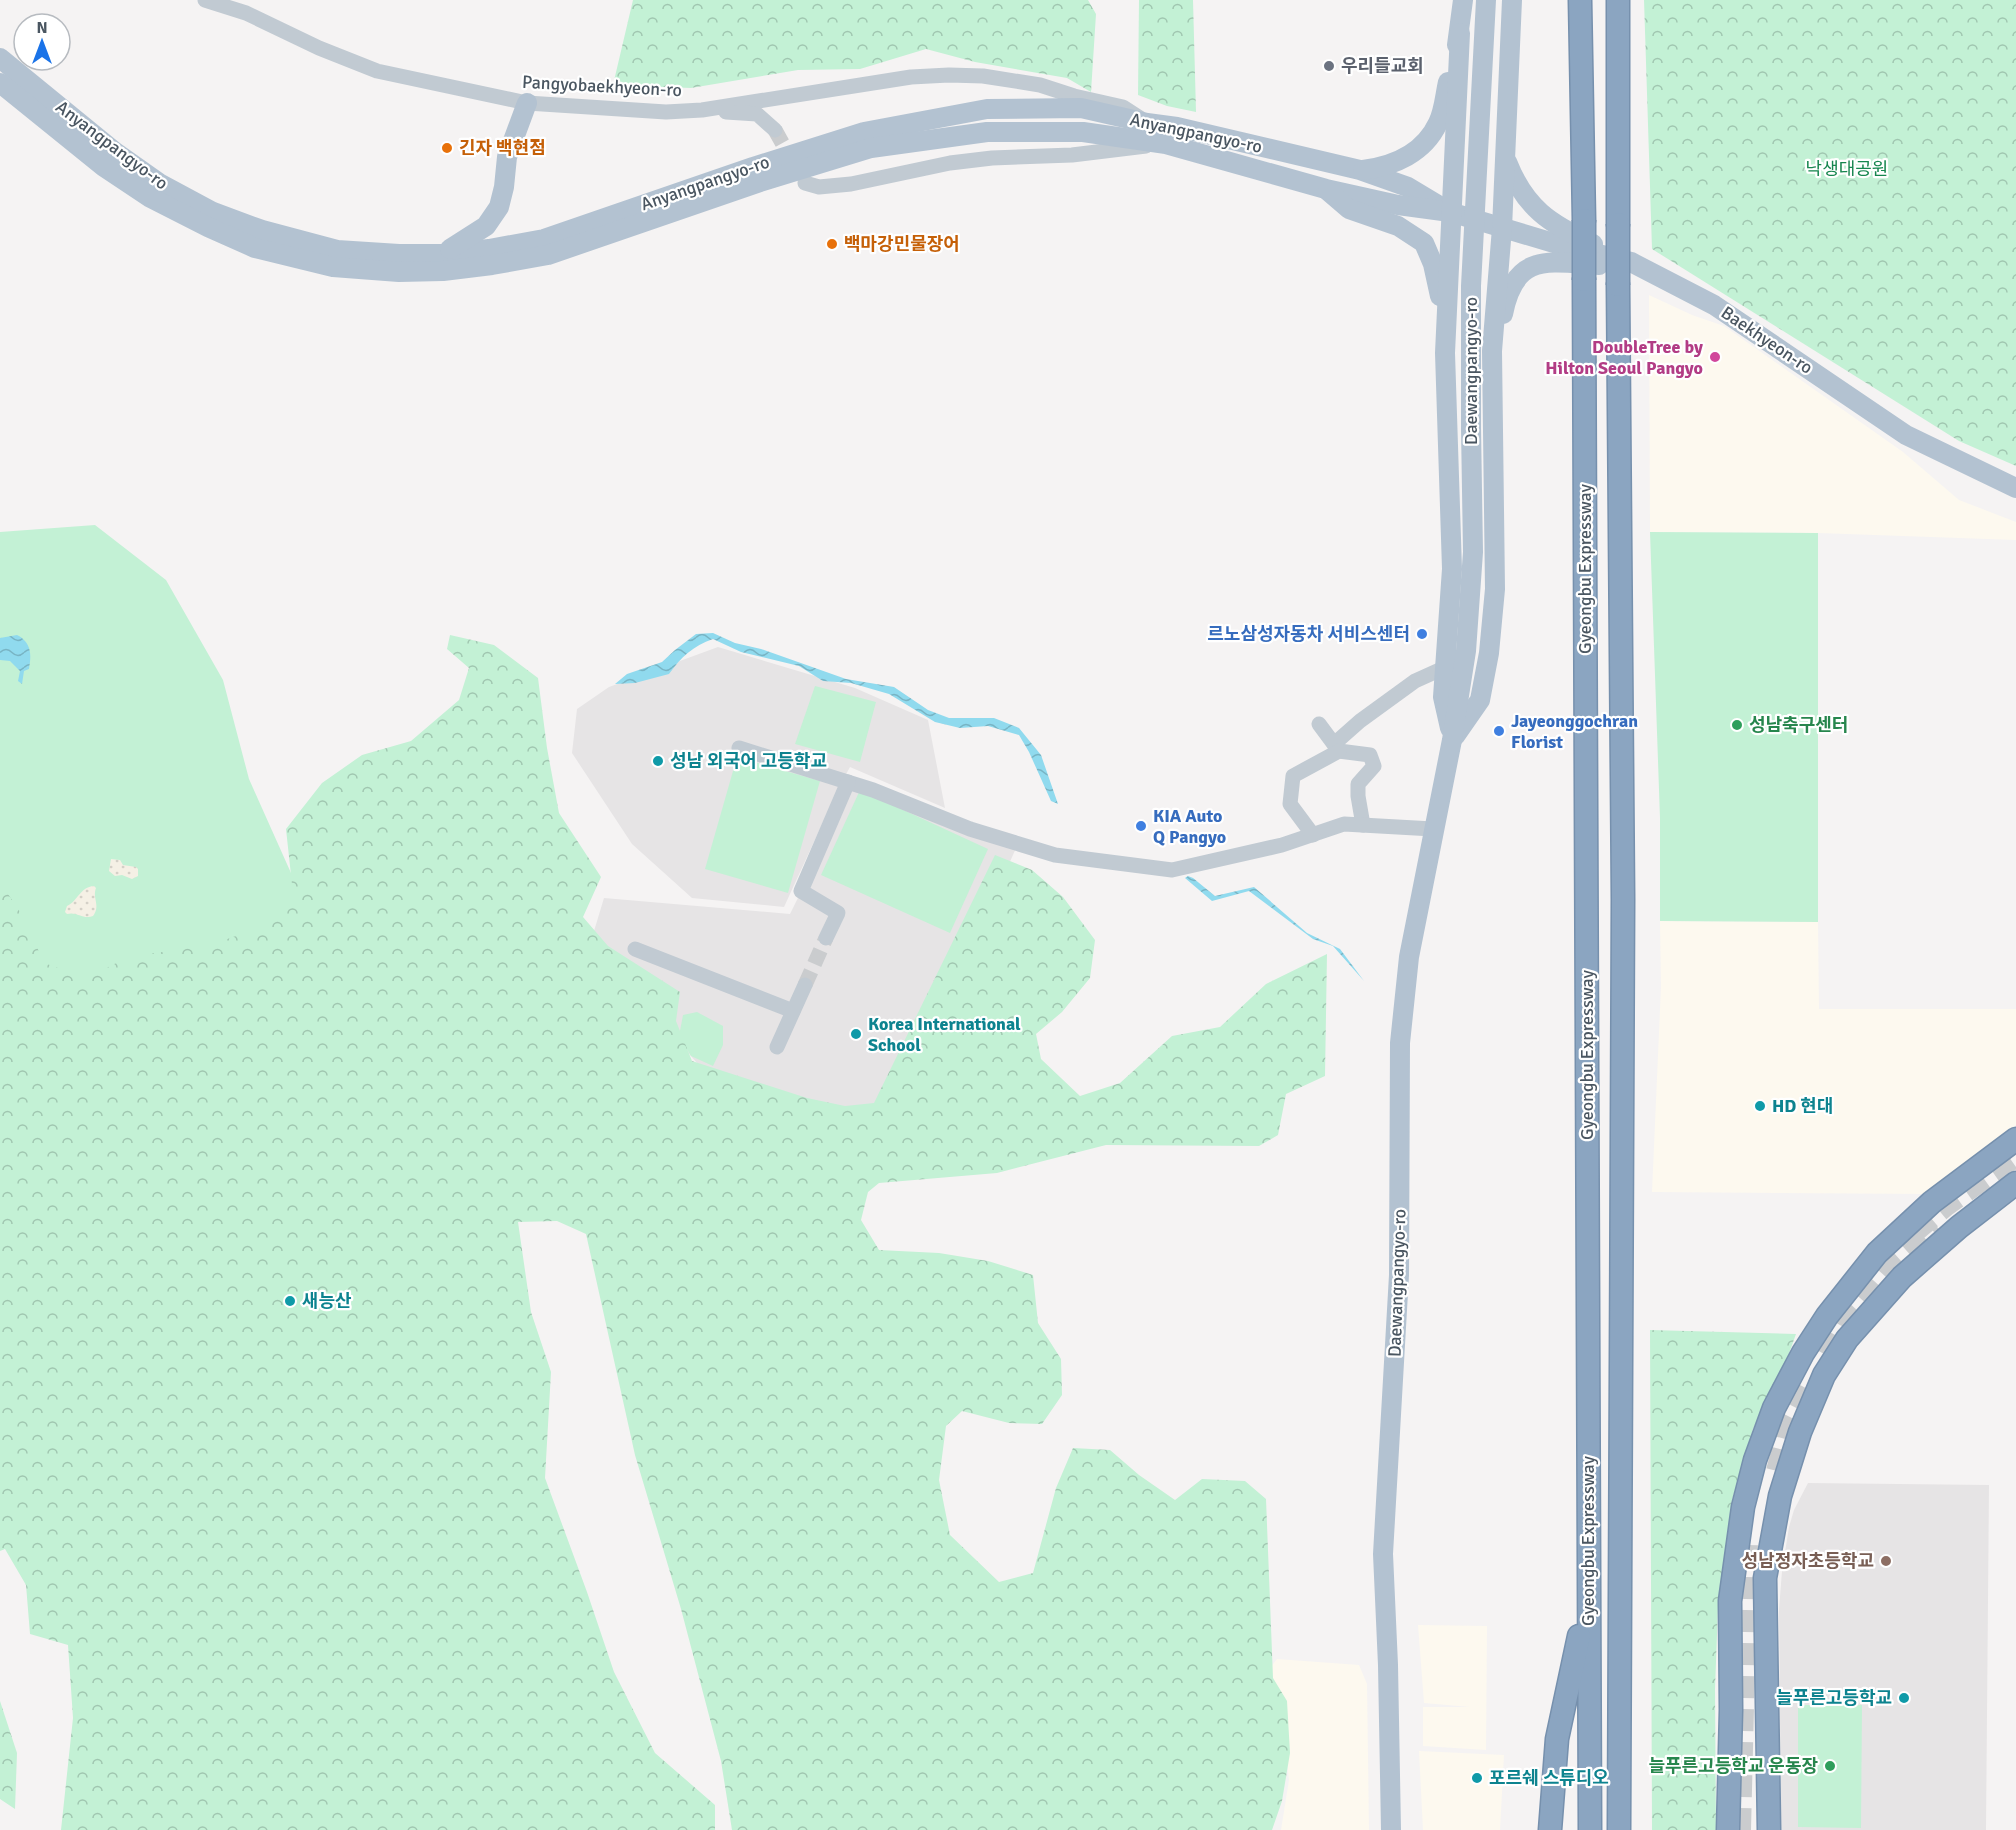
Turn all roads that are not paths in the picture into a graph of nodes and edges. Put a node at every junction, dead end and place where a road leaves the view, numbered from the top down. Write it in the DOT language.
graph roads {
  1 [pos="205,0"];
  2 [pos="1463,0"];
  3 [pos="1486,0"];
  4 [pos="1512,0"];
  5 [pos="1580,0"];
  6 [pos="1618,0"];
  7 [pos="1460,33"];
  8 [pos="0,58"];
  9 [pos="0,83"];
  10 [pos="784,96"];
  11 [pos="527,103"];
  12 [pos="702,110"];
  13 [pos="1147,123"];
  14 [pos="1166,144"];
  15 [pos="1505,157"];
  16 [pos="1360,170"];
  17 [pos="805,183"];
  18 [pos="1326,189"];
  19 [pos="1450,212"];
  20 [pos="1502,228"];
  21 [pos="442,254"];
  22 [pos="1631,262"];
  23 [pos="1492,351"];
  24 [pos="1445,353"];
  25 [pos="2016,488"];
  26 [pos="1446,667"];
  27 [pos="1319,724"];
  28 [pos="1452,740"];
  29 [pos="1336,747"];
  30 [pos="739,748"];
  31 [pos="848,782"];
  32 [pos="1363,825"];
  33 [pos="1433,829"];
  34 [pos="1313,834"];
  35 [pos="826,938"];
  36 [pos="635,949"];
  37 [pos="805,985"];
  38 [pos="793,1011"];
  39 [pos="777,1047"];
  40 [pos="2016,1139"];
  41 [pos="2016,1183"];
  42 [pos="1589,1590"];
  43 [pos="1391,1830"];
  44 [pos="1550,1830"];
  45 [pos="1590,1830"];
  46 [pos="1619,1830"];
  47 [pos="1728,1830"];
  48 [pos="1769,1830"];
  1 -- 11 [label="street, Pangyobaekhyeon-ro"];
  2 -- 7 [label="main road"];
  3 -- 28 [label="main road, Daewangpangyo-ro, bridge"];
  4 -- 15 [label="main road, Daewangpangyo-ro"];
  5 -- 42 [label="highway, Gyeongbu Expressway, bridge"];
  6 -- 46 [label="highway, Gyeongbu Expressway, bridge"];
  7 -- 16 [label="main road"];
  7 -- 19 [label="main road, Daewangpangyo-ro"];
  8 -- 21 [label="main road, Anyangpangyo-ro"];
  9 -- 14 [label="main road, Anyangpangyo-ro"];
  10 -- 12 [label="street, Pangyobaekhyeon-ro"];
  10 -- 12 [label="street"];
  10 -- 13 [label="street, Pangyobaekhyeon-ro"];
  11 -- 12 [label="street, Pangyobaekhyeon-ro"];
  11 -- 21 [label="main road"];
  13 -- 16 [label="main road, Anyangpangyo-ro"];
  13 -- 21 [label="main road, Anyangpangyo-ro"];
  14 -- 17 [label="street"];
  14 -- 18 [label="main road, Anyangpangyo-ro"];
  15 -- 20 [label="main road, Daewangpangyo-ro"];
  15 -- 22 [label="main road"];
  16 -- 19 [label="main road, Anyangpangyo-ro"];
  18 -- 19 [label="main road, Anyangpangyo-ro"];
  18 -- 24 [label="main road"];
  19 -- 20 [label="main road, Anyangpangyo-ro"];
  19 -- 24 [label="main road, Daewangpangyo-ro"];
  20 -- 22 [label="main road, Baekhyeon-ro"];
  20 -- 23 [label="main road, Daewangpangyo-ro"];
  22 -- 23 [label="main road"];
  22 -- 25 [label="main road, Baekhyeon-ro"];
  23 -- 28 [label="main road, Daewangpangyo-ro"];
  24 -- 26 [label="main road, Daewangpangyo-ro"];
  26 -- 28 [label="main road, Daewangpangyo-ro"];
  26 -- 29 [label="street"];
  27 -- 29 [label="street"];
  28 -- 33 [label="main road, Daewangpangyo-ro"];
  29 -- 32 [label="street"];
  29 -- 34 [label="street"];
  30 -- 31 [label="street"];
  31 -- 34 [label="street"];
  31 -- 35 [label="street"];
  32 -- 33 [label="street"];
  32 -- 34 [label="street"];
  33 -- 43 [label="main road, Daewangpangyo-ro"];
  36 -- 38 [label="street"];
  37 -- 38 [label="street"];
  38 -- 39 [label="street"];
  40 -- 47 [label="highway"];
  41 -- 48 [label="highway"];
  42 -- 44 [label="highway"];
  42 -- 45 [label="highway, Gyeongbu Expressway"];
}
